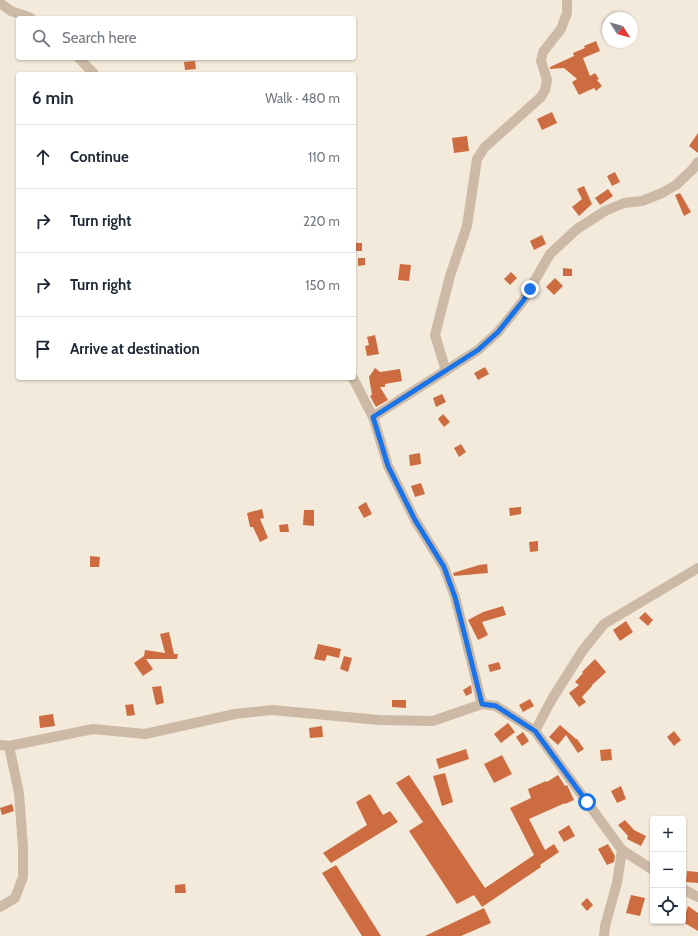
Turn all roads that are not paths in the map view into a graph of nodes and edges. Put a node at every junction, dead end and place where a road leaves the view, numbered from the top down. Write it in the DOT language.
graph roads {
  1 [pos="567,0"];
  2 [pos="0,3"];
  3 [pos="25,16"];
  4 [pos="81,60"];
  5 [pos="92,72"];
  6 [pos="698,162"];
  7 [pos="446,371"];
  8 [pos="354,380"];
  9 [pos="373,417"];
  10 [pos="698,568"];
  11 [pos="482,704"];
  12 [pos="535,731"];
  13 [pos="4,745"];
  14 [pos="622,850"];
  15 [pos="650,868"];
  16 [pos="686,891"];
  17 [pos="698,897"];
  18 [pos="0,907"];
  19 [pos="604,936"];
  1 -- 7 [label="street"];
  2 -- 3 [label="street"];
  4 -- 5 [label="street"];
  6 -- 7 [label="street"];
  7 -- 9 [label="street"];
  8 -- 9 [label="street"];
  9 -- 11 [label="street"];
  10 -- 12 [label="street"];
  11 -- 12 [label="street"];
  11 -- 13 [label="street"];
  12 -- 14 [label="street"];
  13 -- 18 [label="street"];
  14 -- 15 [label="street"];
  14 -- 19 [label="street"];
  16 -- 17 [label="street"];
}
